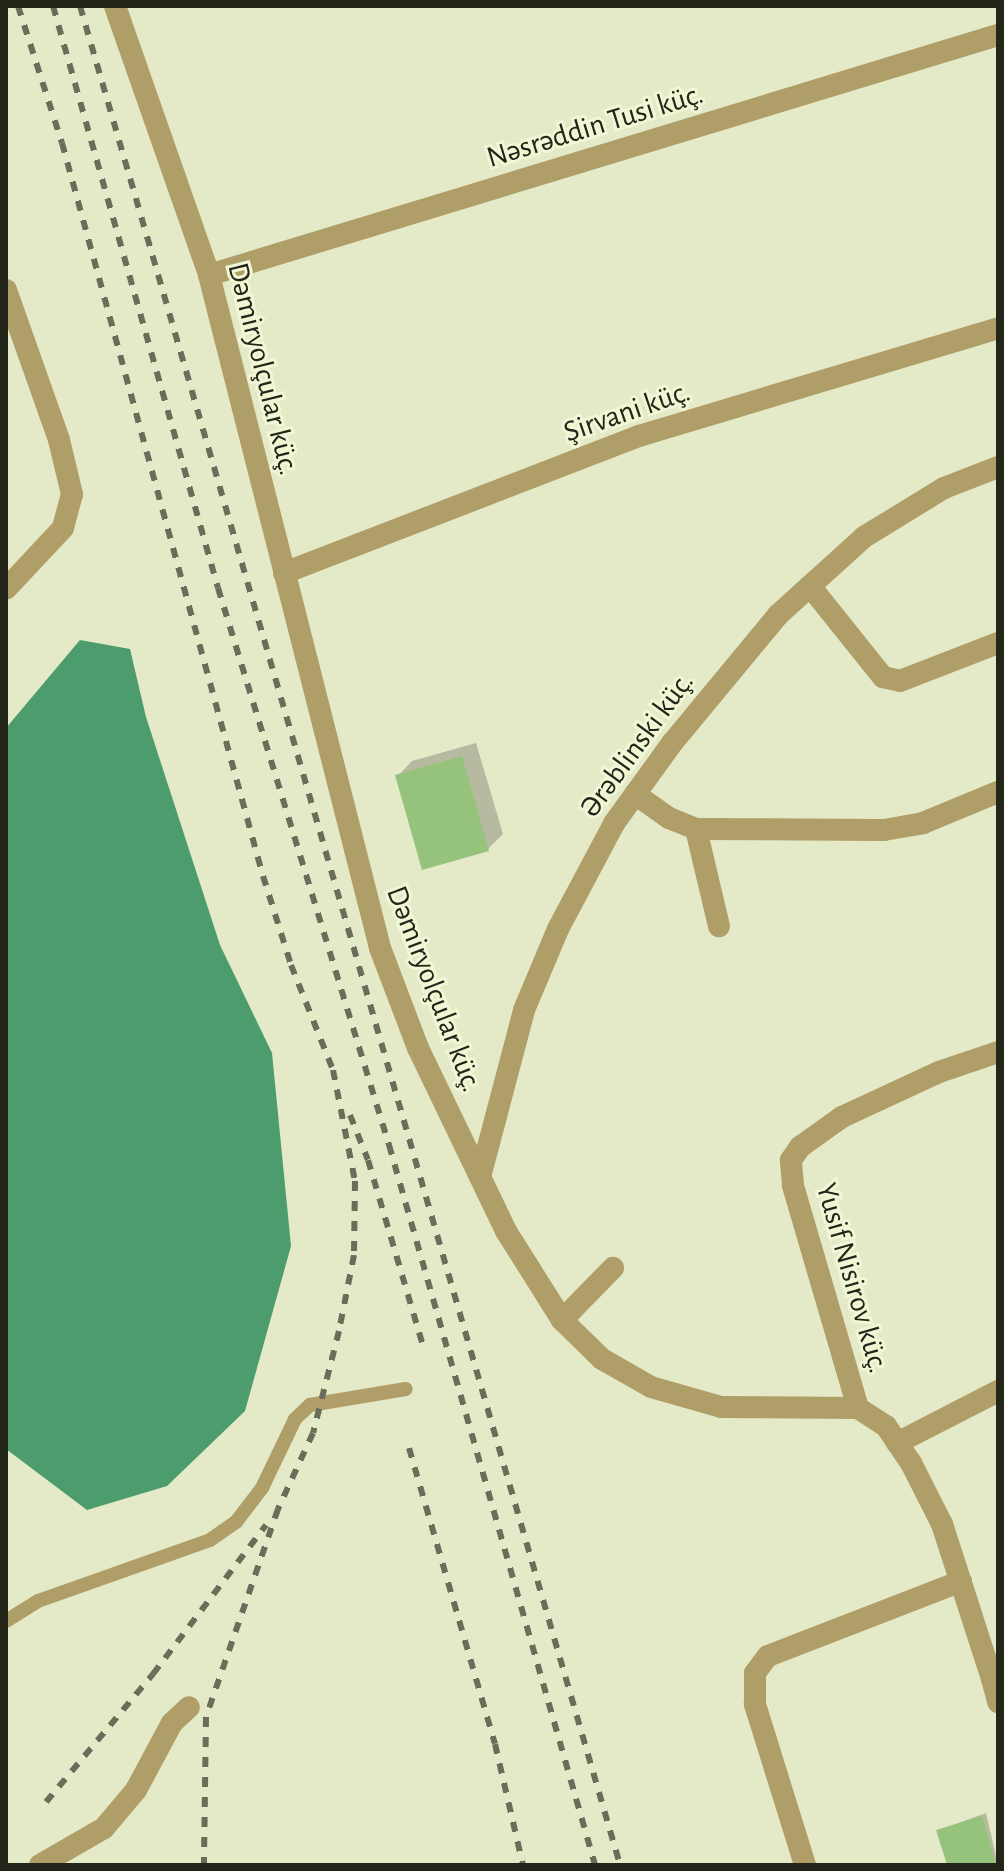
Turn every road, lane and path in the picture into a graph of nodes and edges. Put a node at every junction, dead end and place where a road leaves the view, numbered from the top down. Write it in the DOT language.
graph roads {
  1 [pos="115,6"];
  2 [pos="998,35"];
  3 [pos="209,275"];
  4 [pos="6,290"];
  5 [pos="998,328"];
  6 [pos="998,467"];
  7 [pos="284,573"];
  8 [pos="810,586"];
  9 [pos="6,589"];
  10 [pos="998,643"];
  11 [pos="998,792"];
  12 [pos="635,794"];
  13 [pos="696,829"];
  14 [pos="719,926"];
  15 [pos="998,1052"];
  16 [pos="480,1177"];
  17 [pos="613,1268"];
  18 [pos="562,1320"];
  19 [pos="406,1389"];
  20 [pos="998,1391"];
  21 [pos="858,1408"];
  22 [pos="897,1443"];
  23 [pos="961,1581"];
  24 [pos="6,1621"];
  25 [pos="995,1678"];
  26 [pos="998,1702"];
  27 [pos="189,1707"];
  28 [pos="40,1865"];
  29 [pos="805,1865"];
  1 -- 3 [label="street, Dəmiryolçular küç."];
  2 -- 3 [label="street, Nəsrəddin Tusi küç."];
  3 -- 7 [label="street, Dəmiryolçular küç."];
  4 -- 9 [label="street"];
  5 -- 7 [label="street, Şirvani küç."];
  6 -- 8 [label="street, Ərəblinski küç."];
  7 -- 16 [label="street, Dəmiryolçular küç."];
  8 -- 10 [label="street"];
  8 -- 12 [label="street, Ərəblinski küç."];
  11 -- 13 [label="street"];
  12 -- 13 [label="street"];
  12 -- 16 [label="street, Ərəblinski küç."];
  13 -- 14 [label="street"];
  15 -- 21 [label="street, Yusif Nisirov küç."];
  16 -- 18 [label="street, Dəmiryolçular küç."];
  17 -- 18 [label="street"];
  18 -- 21 [label="street, Dəmiryolçular küç."];
  19 -- 24 [label="lane"];
  20 -- 22 [label="street"];
  21 -- 22 [label="street"];
  22 -- 23 [label="street"];
  23 -- 25 [label="street"];
  23 -- 29 [label="street"];
  25 -- 26 [label="street"];
  27 -- 28 [label="street"];
}
